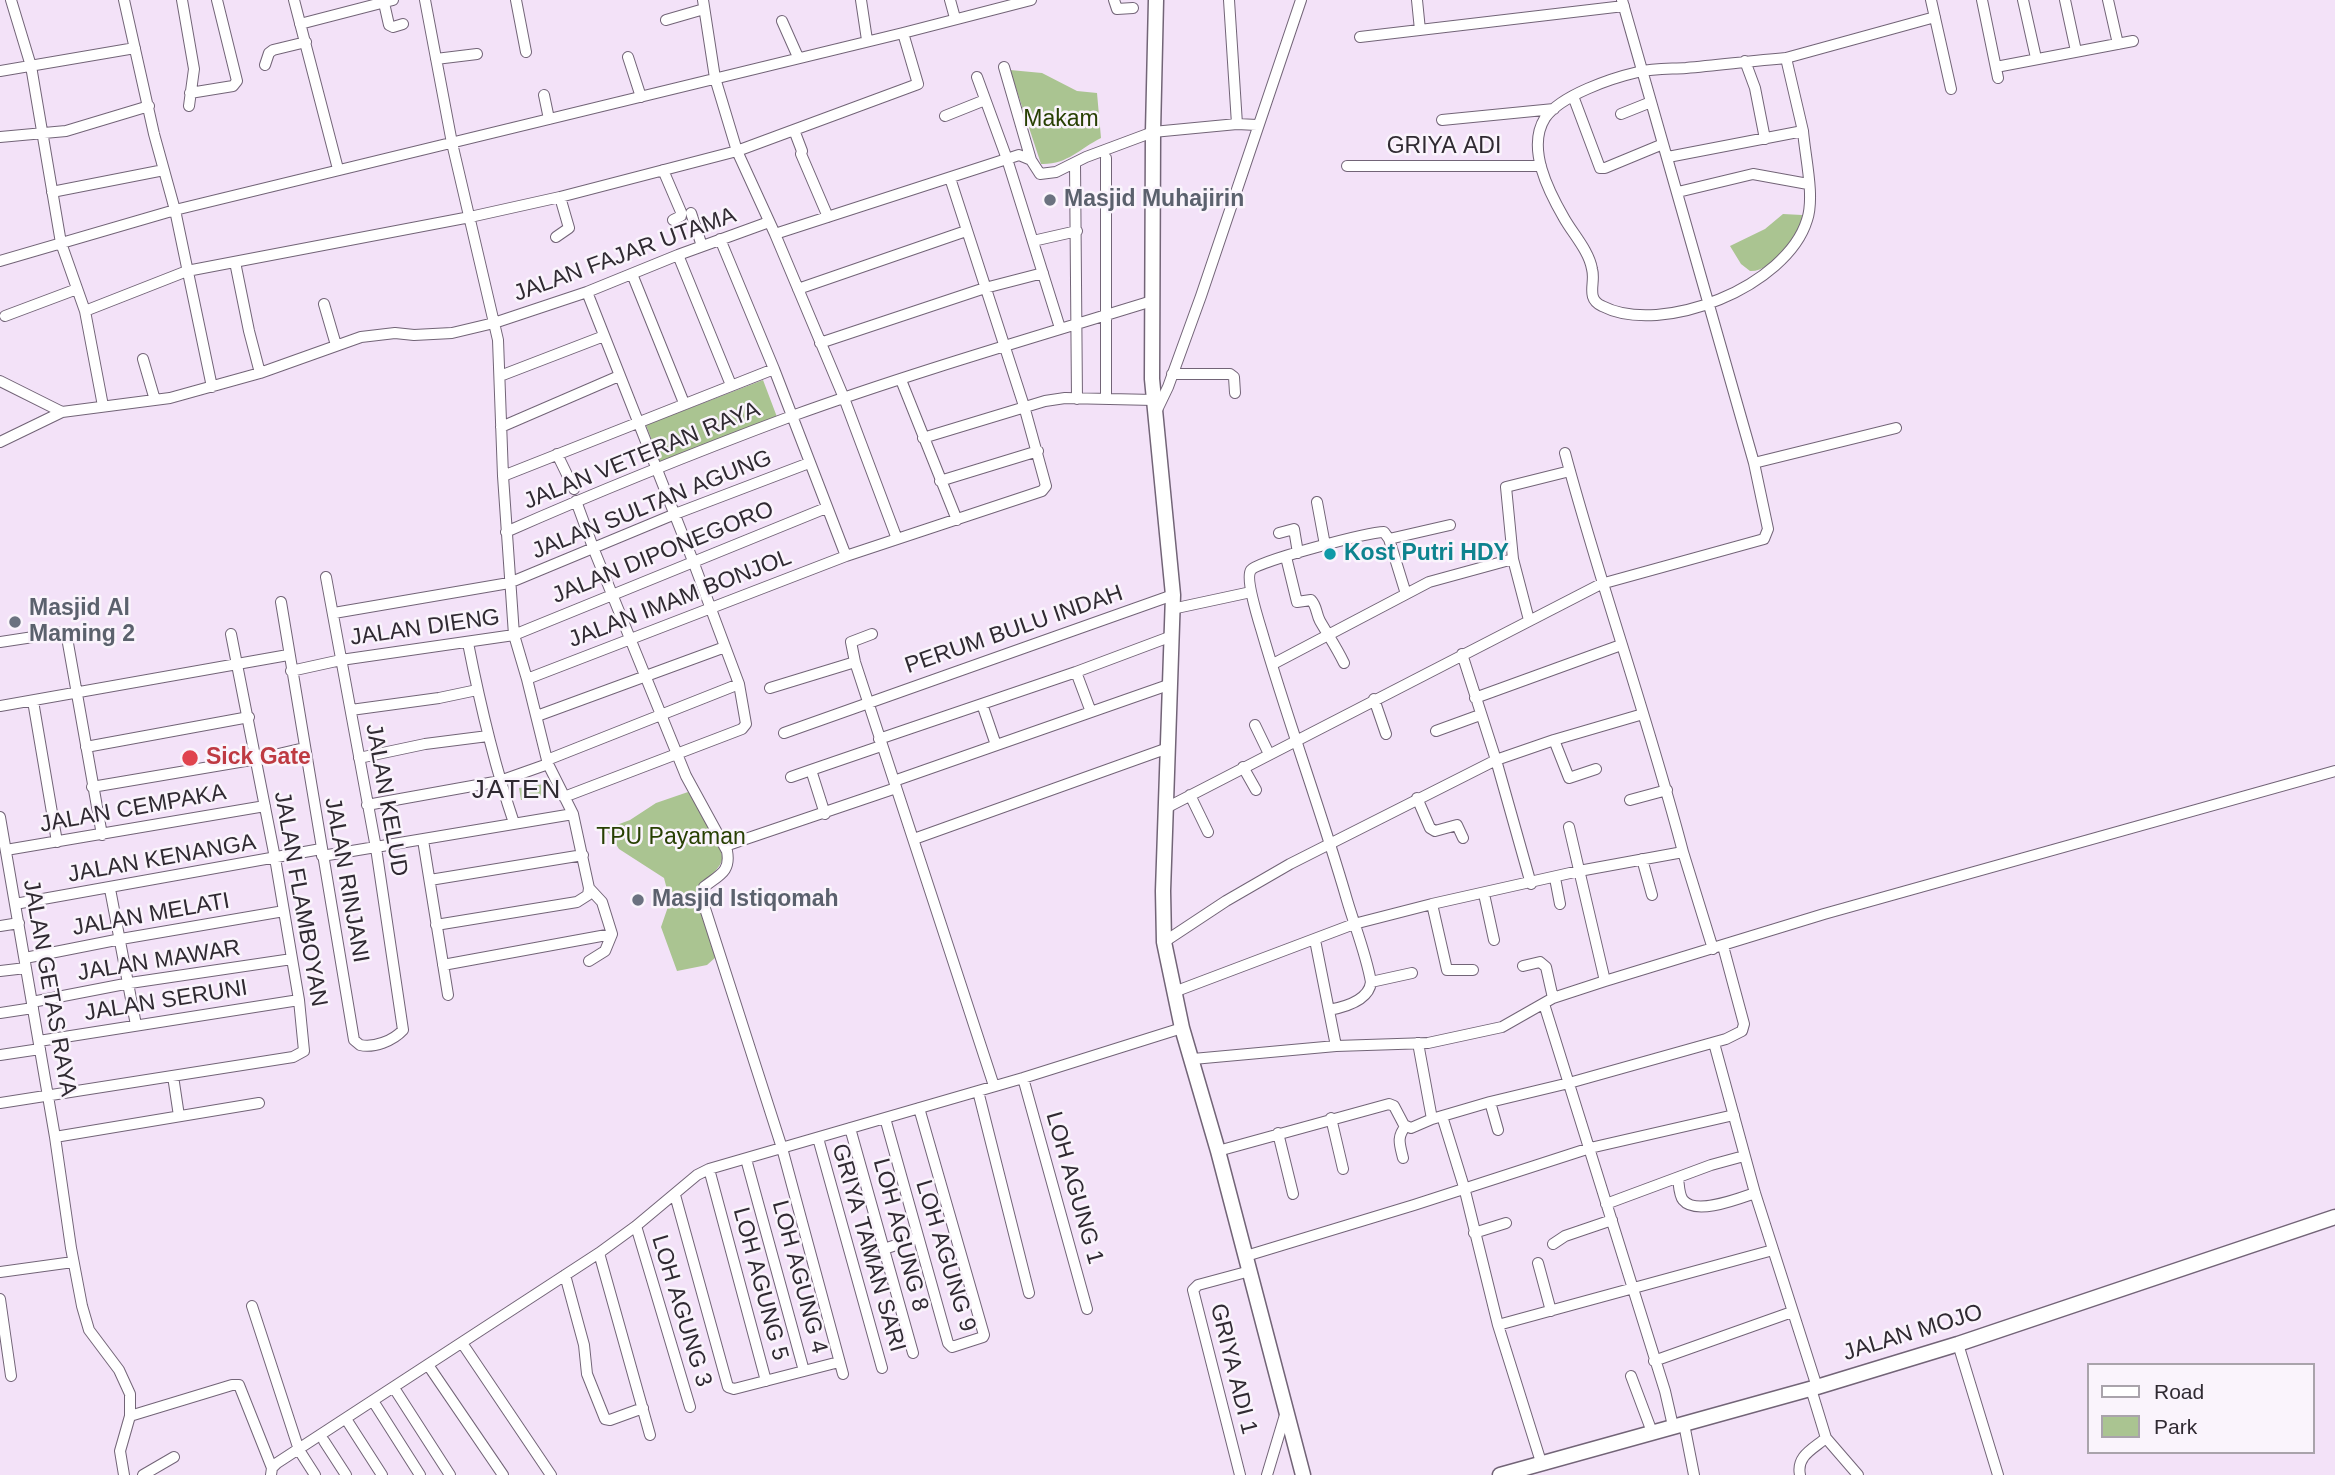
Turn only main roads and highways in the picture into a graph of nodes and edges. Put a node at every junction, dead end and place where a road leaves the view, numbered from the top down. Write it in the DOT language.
graph roads {
  1 [pos="1156,0"];
  2 [pos="2335,1217"];
  3 [pos="1507,1474"];
  4 [pos="1303,1475"];
  1 -- 4 [label="main road"];
  2 -- 3 [label="main road, JALAN MOJO"];
}
